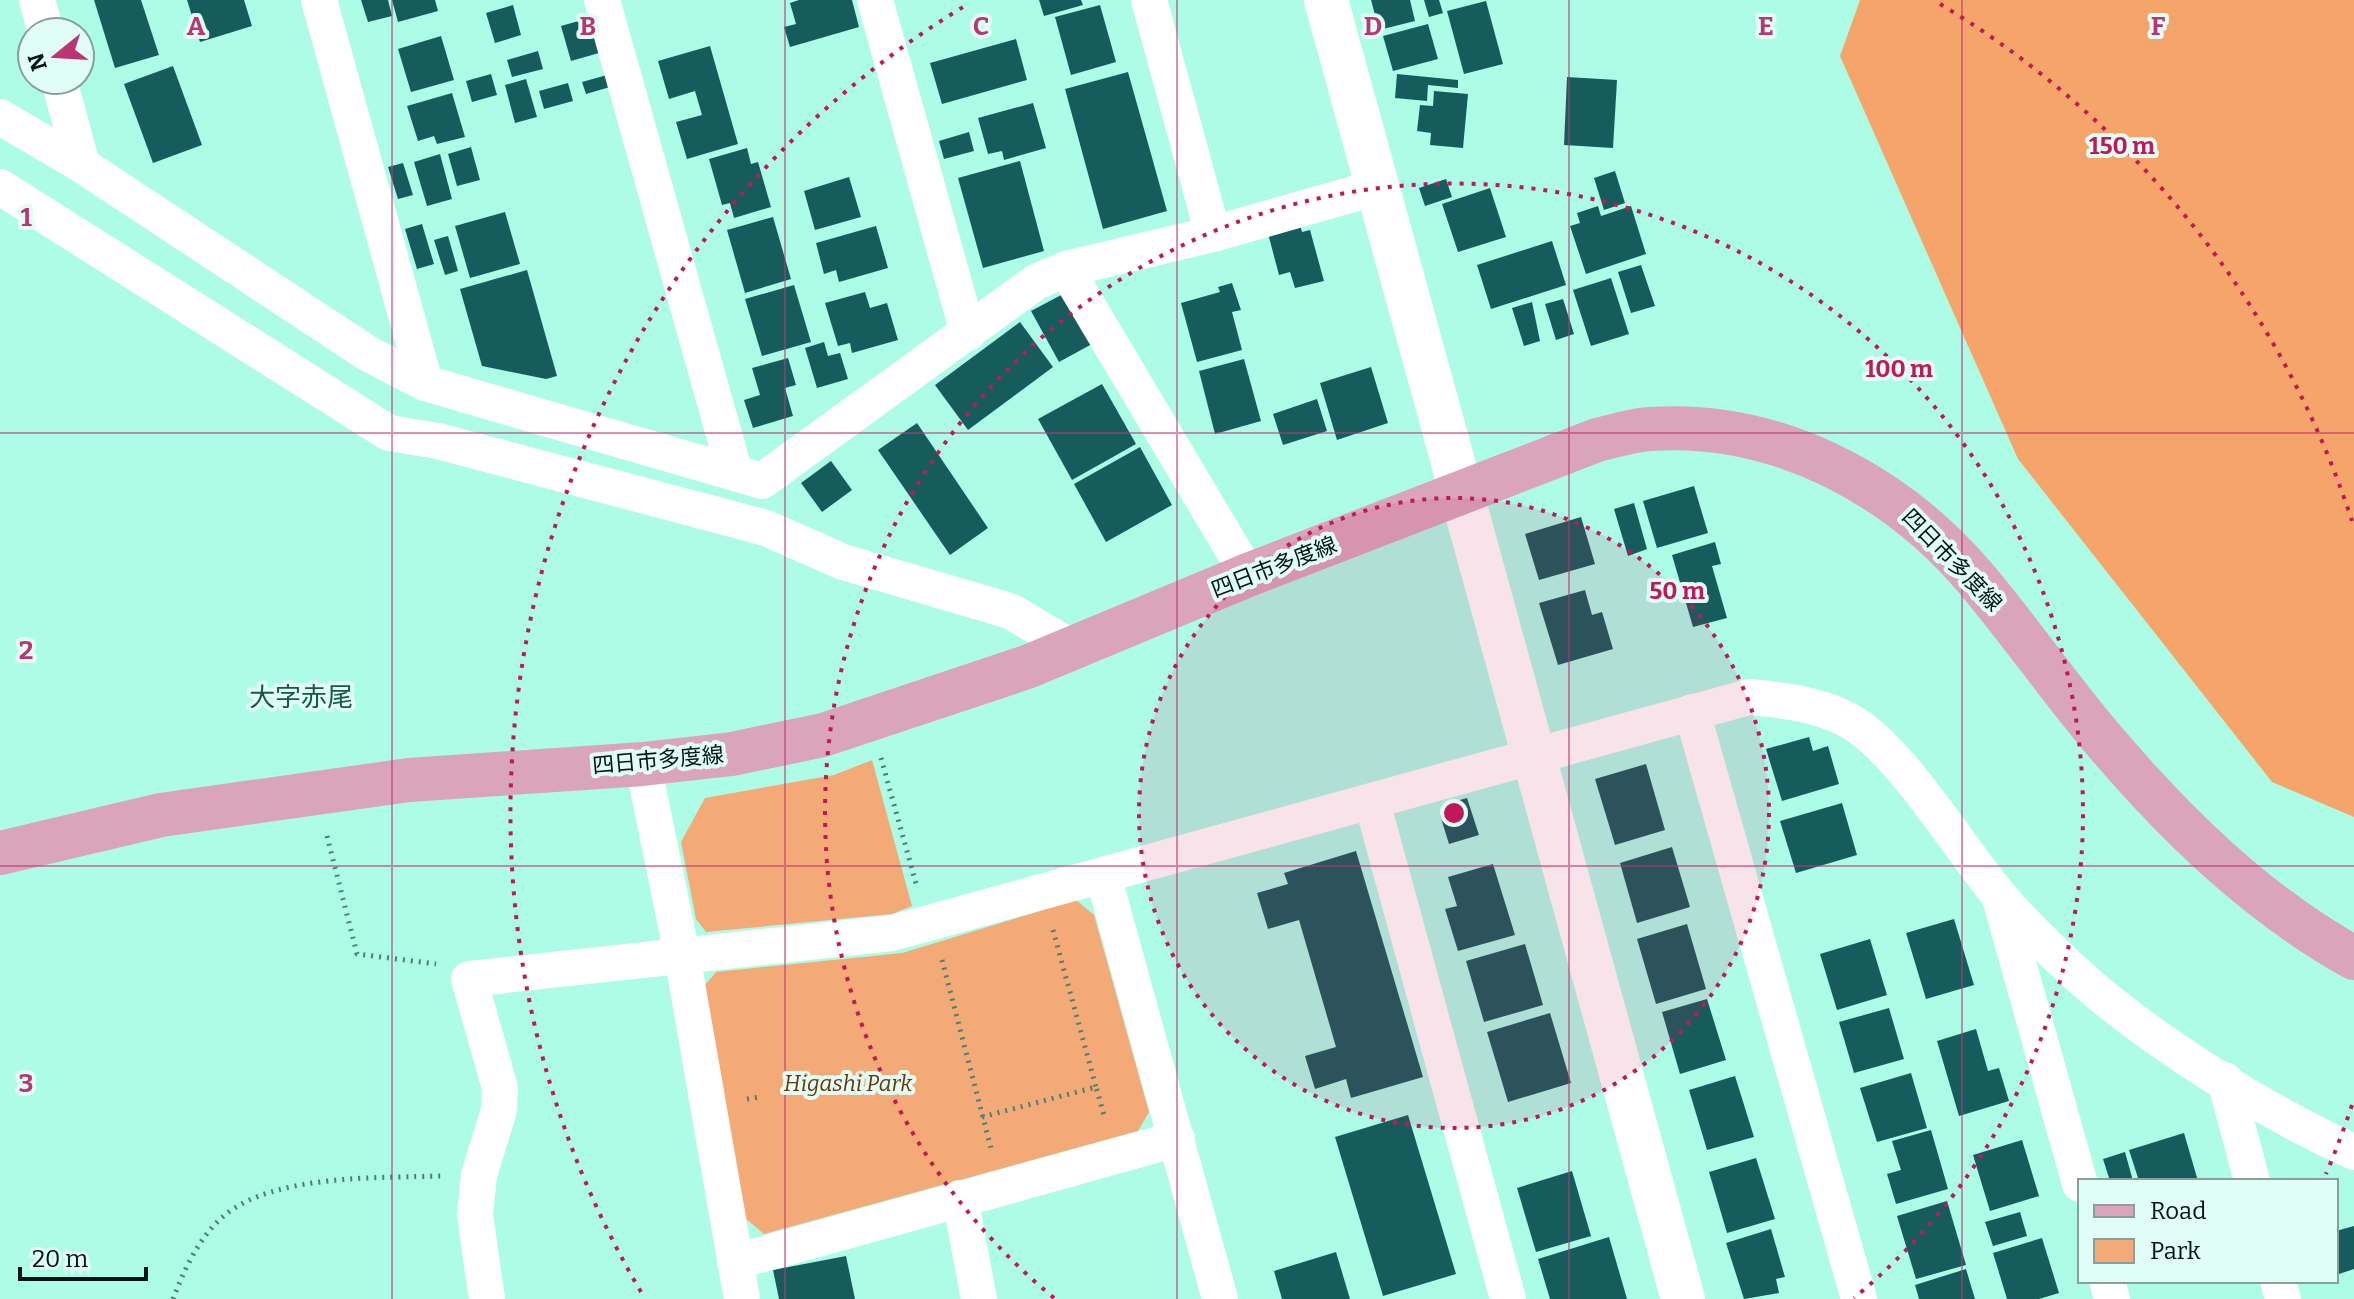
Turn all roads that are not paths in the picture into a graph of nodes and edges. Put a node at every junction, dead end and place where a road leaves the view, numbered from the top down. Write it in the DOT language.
graph roads {
  1 [pos="319,0"];
  2 [pos="602,0"];
  3 [pos="875,0"];
  4 [pos="1149,0"];
  5 [pos="1326,0"];
  6 [pos="63,96"];
  7 [pos="0,117"];
  8 [pos="82,165"];
  9 [pos="0,187"];
  10 [pos="1378,187"];
  11 [pos="1213,234"];
  12 [pos="1066,269"];
  13 [pos="968,333"];
  14 [pos="425,383"];
  15 [pos="734,470"];
  16 [pos="1462,495"];
  17 [pos="1248,575"];
  18 [pos="1073,648"];
  19 [pos="1692,712"];
  20 [pos="1536,755"];
  21 [pos="643,764"];
  22 [pos="1372,802"];
  23 [pos="0,853"];
  24 [pos="1107,889"];
  25 [pos="1999,897"];
  26 [pos="682,955"];
  27 [pos="2354,958"];
  28 [pos="2225,1080"];
  29 [pos="1177,1139"];
  30 [pos="2354,1152"];
  31 [pos="2079,1179"];
  32 [pos="2251,1179"];
  33 [pos="960,1198"];
  34 [pos="735,1262"];
  35 [pos="487,1299"];
  36 [pos="742,1299"];
  37 [pos="979,1299"];
  38 [pos="1220,1299"];
  39 [pos="1508,1299"];
  40 [pos="1683,1299"];
  41 [pos="1859,1299"];
  1 -- 14 [label="street"];
  2 -- 15 [label="street"];
  3 -- 13 [label="street"];
  4 -- 11 [label="street"];
  5 -- 10 [label="street"];
  6 -- 8 [label="street"];
  7 -- 8 [label="street"];
  8 -- 14 [label="street"];
  9 -- 18 [label="street"];
  10 -- 11 [label="street"];
  10 -- 16 [label="street"];
  11 -- 12 [label="street"];
  12 -- 13 [label="street"];
  12 -- 17 [label="street"];
  13 -- 15 [label="street"];
  14 -- 15 [label="street"];
  16 -- 17 [label="main road, 四日市多度線"];
  16 -- 20 [label="street"];
  16 -- 27 [label="main road, 四日市多度線"];
  17 -- 18 [label="main road, 四日市多度線"];
  18 -- 21 [label="main road, 四日市多度線"];
  19 -- 20 [label="street"];
  19 -- 25 [label="street"];
  19 -- 41 [label="street"];
  20 -- 22 [label="street"];
  20 -- 40 [label="street"];
  21 -- 23 [label="main road, 四日市多度線"];
  21 -- 26 [label="street"];
  22 -- 24 [label="street"];
  22 -- 39 [label="street"];
  24 -- 26 [label="street"];
  24 -- 29 [label="street"];
  25 -- 28 [label="street"];
  25 -- 31 [label="street"];
  26 -- 34 [label="street"];
  26 -- 35 [label="street"];
  28 -- 30 [label="street"];
  28 -- 32 [label="street"];
  29 -- 33 [label="street"];
  29 -- 38 [label="street"];
  33 -- 34 [label="street"];
  33 -- 37 [label="street"];
  34 -- 36 [label="street"];
}
